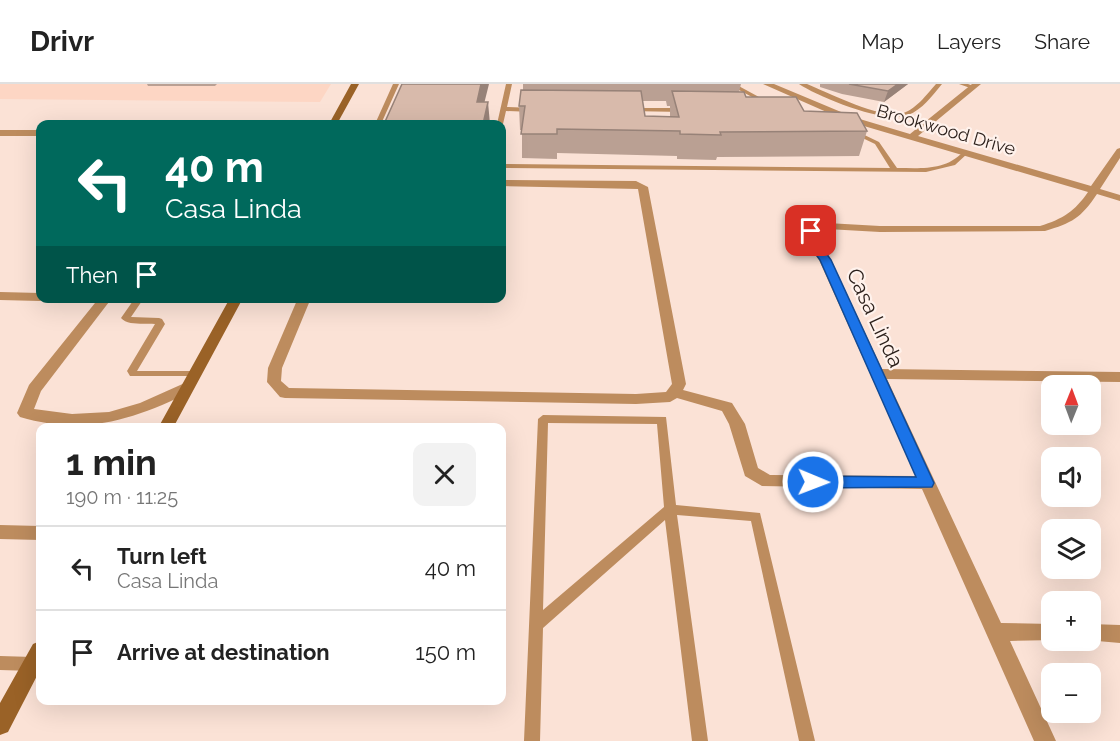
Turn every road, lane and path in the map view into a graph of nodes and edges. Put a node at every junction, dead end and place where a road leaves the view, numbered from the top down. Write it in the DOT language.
graph roads {
  1 [pos="355,84"];
  2 [pos="396,84"];
  3 [pos="509,84"];
  4 [pos="731,84"];
  5 [pos="767,84"];
  6 [pos="802,84"];
  7 [pos="939,84"];
  8 [pos="962,84"];
  9 [pos="975,85"];
  10 [pos="779,109"];
  11 [pos="503,110"];
  12 [pos="537,110"];
  13 [pos="627,110"];
  14 [pos="687,110"];
  15 [pos="769,110"];
  16 [pos="759,111"];
  17 [pos="335,120"];
  18 [pos="380,120"];
  19 [pos="501,120"];
  20 [pos="840,128"];
  21 [pos="0,133"];
  22 [pos="36,133"];
  23 [pos="911,137"];
  24 [pos="1120,152"];
  25 [pos="965,153"];
  26 [pos="506,166"];
  27 [pos="895,170"];
  28 [pos="506,183"];
  29 [pos="1093,190"];
  30 [pos="1120,198"];
  31 [pos="0,296"];
  32 [pos="36,297"];
  33 [pos="102,303"];
  34 [pos="136,303"];
  35 [pos="234,303"];
  36 [pos="303,303"];
  37 [pos="878,374"];
  38 [pos="1120,377"];
  39 [pos="191,381"];
  40 [pos="673,392"];
  41 [pos="103,420"];
  42 [pos="110,423"];
  43 [pos="168,423"];
  44 [pos="926,483"];
  45 [pos="670,509"];
  46 [pos="0,532"];
  47 [pos="36,533"];
  48 [pos="536,625"];
  49 [pos="995,632"];
  50 [pos="1041,633"];
  51 [pos="1101,633"];
  52 [pos="1120,634"];
  53 [pos="36,658"];
  54 [pos="36,660"];
  55 [pos="0,663"];
  56 [pos="0,724"];
  57 [pos="532,741"];
  58 [pos="700,741"];
  59 [pos="807,741"];
  60 [pos="1045,741"];
  1 -- 17 [label="main road"];
  2 -- 18 [label="lane"];
  3 -- 11 [label="lane"];
  4 -- 10 [label="lane"];
  5 -- 23 [label="street, Brookwood Drive"];
  6 -- 7 [label="lane"];
  8 -- 9 [label="lane"];
  9 -- 23 [label="street"];
  11 -- 12 [label="lane"];
  11 -- 19 [label="lane"];
  13 -- 14 [label="lane"];
  15 -- 16 [label="lane"];
  20 -- 27 [label="lane"];
  21 -- 22 [label="street"];
  23 -- 25 [label="street, Brookwood Drive"];
  24 -- 29 [label="street, Casa Linda"];
  25 -- 27 [label="lane"];
  25 -- 29 [label="street, Brookwood Drive"];
  26 -- 27 [label="lane"];
  28 -- 40 [label="street"];
  29 -- 30 [label="street, Brookwood Drive"];
  29 -- 37 [label="street, Casa Linda"];
  31 -- 32 [label="street"];
  33 -- 41 [label="street"];
  34 -- 39 [label="lane"];
  35 -- 39 [label="main road"];
  36 -- 40 [label="street"];
  37 -- 38 [label="street"];
  37 -- 44 [label="street, Casa Linda"];
  39 -- 41 [label="street"];
  39 -- 43 [label="main road"];
  40 -- 44 [label="street"];
  41 -- 42 [label="street"];
  44 -- 49 [label="street, Casa Linda"];
  45 -- 48 [label="lane"];
  45 -- 48 [label="lane"];
  45 -- 58 [label="lane"];
  45 -- 59 [label="lane"];
  46 -- 47 [label="street"];
  48 -- 57 [label="lane"];
  49 -- 50 [label="street"];
  49 -- 60 [label="street, Casa Linda"];
  51 -- 52 [label="street"];
  53 -- 55 [label="lane"];
  54 -- 56 [label="main road"];
}
